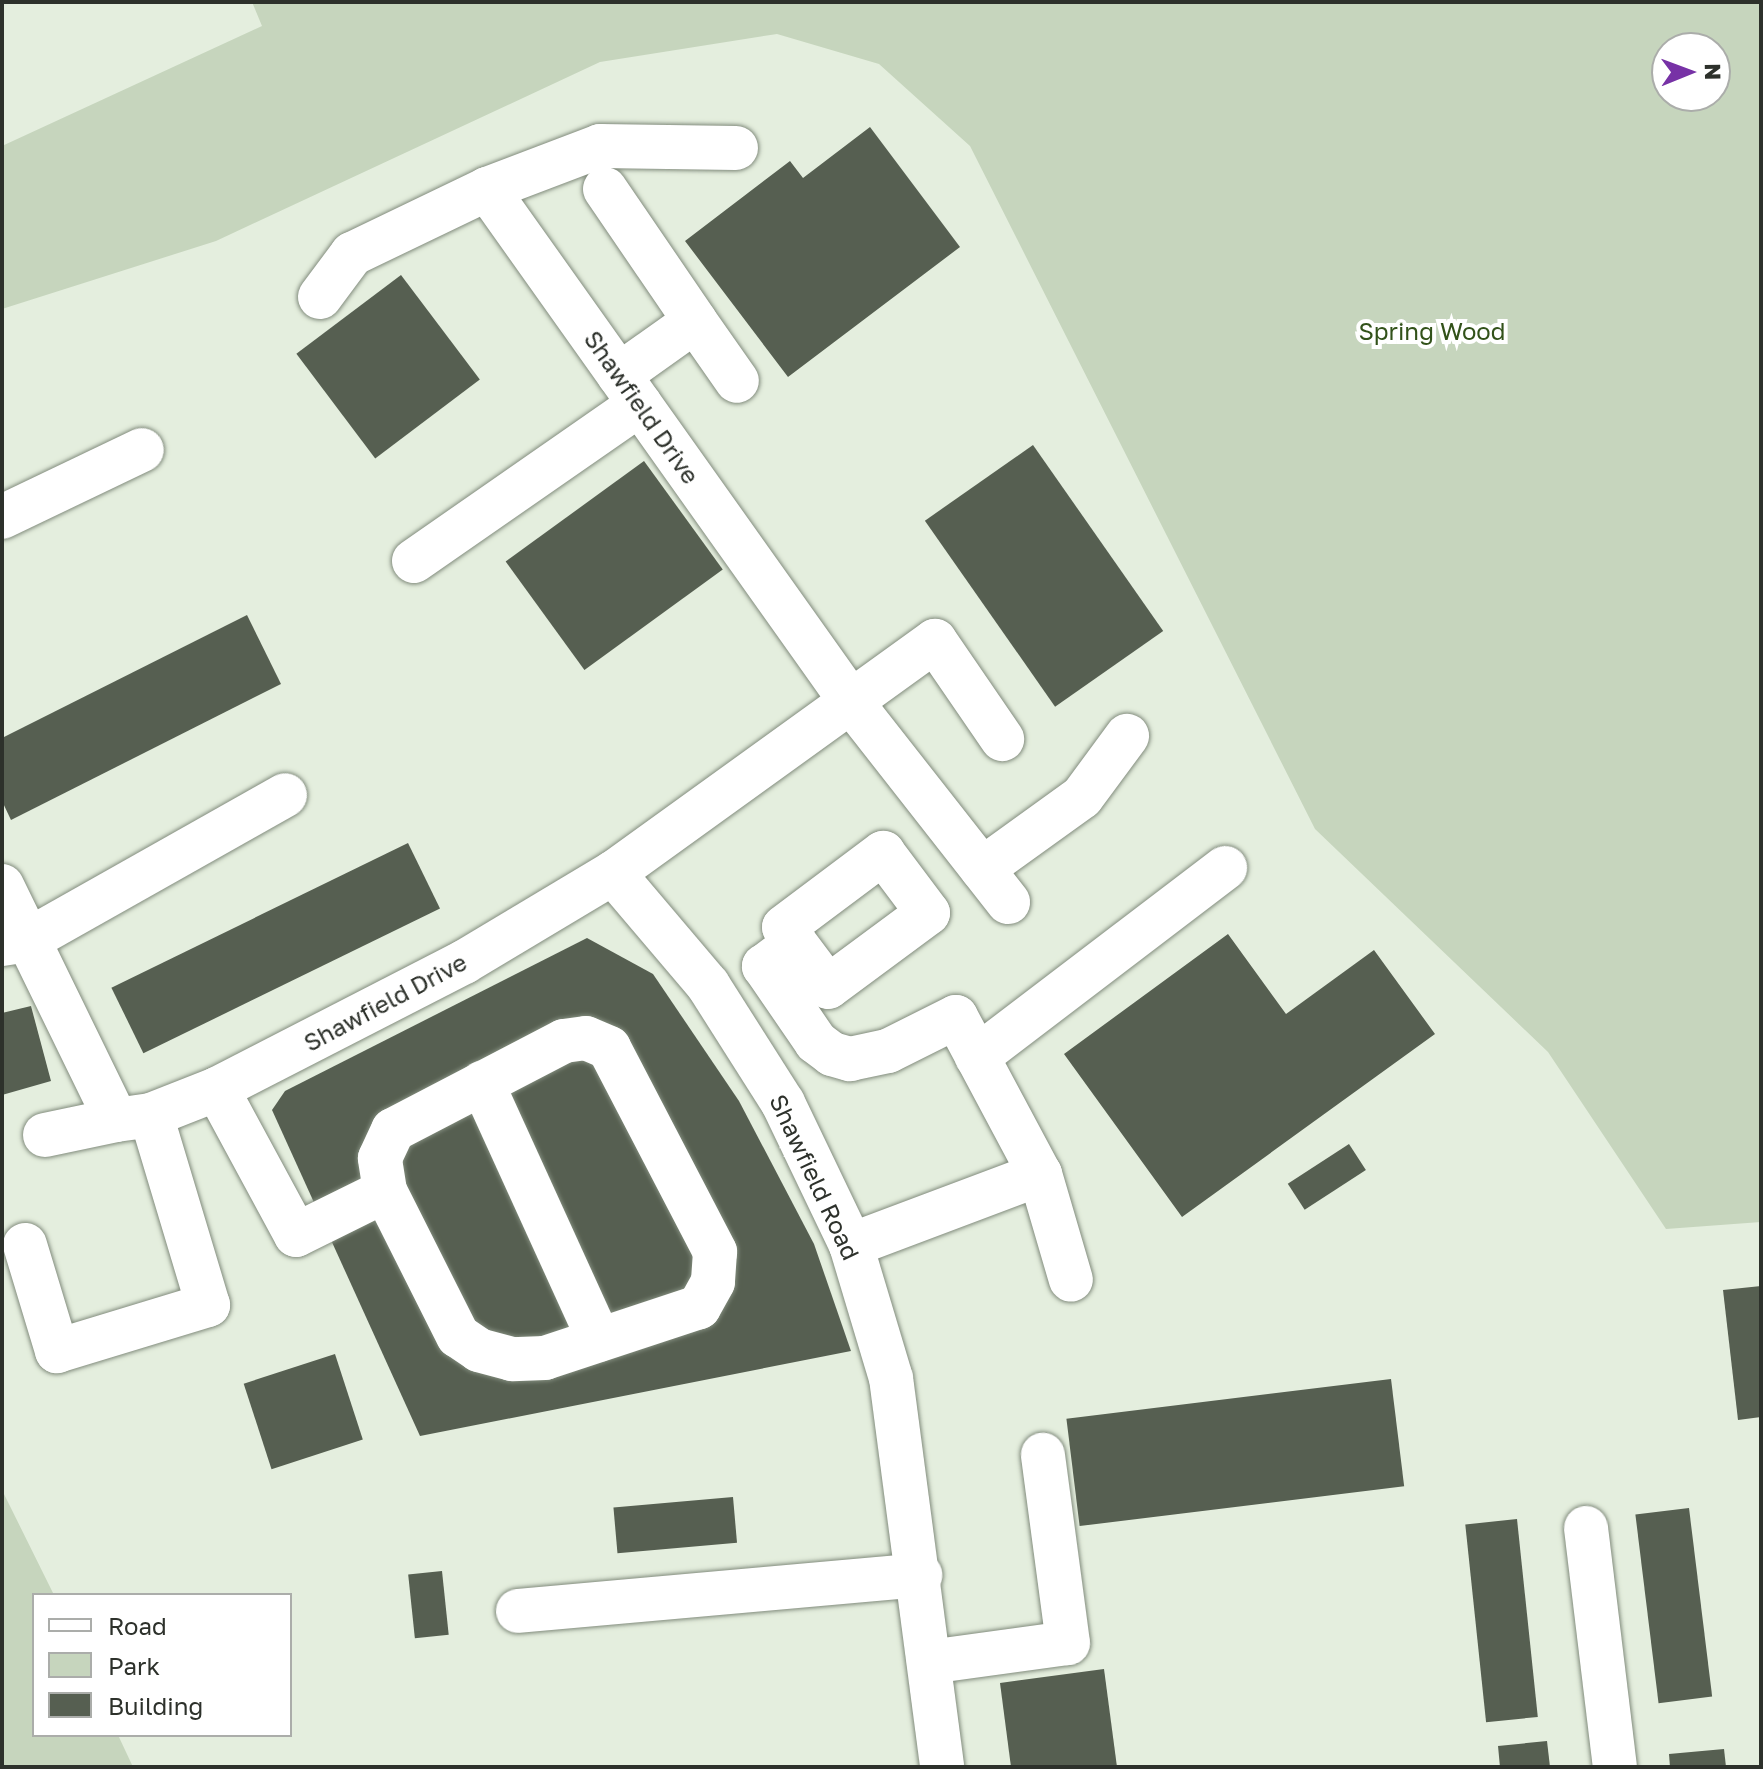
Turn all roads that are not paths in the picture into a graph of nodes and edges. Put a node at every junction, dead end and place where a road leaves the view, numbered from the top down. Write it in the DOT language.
graph roads {
  1 [pos="736,148"];
  2 [pos="487,189"];
  3 [pos="605,189"];
  4 [pos="320,297"];
  5 [pos="695,321"];
  6 [pos="737,381"];
  7 [pos="629,389"];
  8 [pos="142,450"];
  9 [pos="2,517"];
  10 [pos="414,561"];
  11 [pos="852,703"];
  12 [pos="1127,736"];
  13 [pos="1002,739"];
  14 [pos="285,795"];
  15 [pos="1225,868"];
  16 [pos="613,873"];
  17 [pos="2,886"];
  18 [pos="15,942"];
  19 [pos="795,943"];
  20 [pos="977,1057"];
  21 [pos="482,1083"];
  22 [pos="217,1089"];
  23 [pos="133,1118"];
  24 [pos="45,1135"];
  25 [pos="1040,1174"];
  26 [pos="385,1191"];
  27 [pos="25,1245"];
  28 [pos="851,1245"];
  29 [pos="1071,1280"];
  30 [pos="599,1340"];
  31 [pos="1043,1455"];
  32 [pos="1586,1528"];
  33 [pos="920,1575"];
  34 [pos="518,1611"];
  35 [pos="929,1662"];
  36 [pos="942,1767"];
  37 [pos="1615,1767"];
  1 -- 2 [label="street"];
  2 -- 4 [label="street"];
  2 -- 7 [label="street, Shawfield Drive"];
  3 -- 5 [label="street"];
  5 -- 6 [label="street"];
  5 -- 7 [label="street"];
  7 -- 10 [label="street"];
  7 -- 11 [label="street, Shawfield Drive"];
  8 -- 9 [label="street"];
  11 -- 12 [label="street, Shawfield Drive"];
  11 -- 13 [label="street"];
  11 -- 16 [label="street, Shawfield Drive"];
  14 -- 18 [label="street"];
  15 -- 20 [label="street"];
  16 -- 22 [label="street, Shawfield Drive"];
  16 -- 28 [label="street, Shawfield Road"];
  17 -- 18 [label="street"];
  18 -- 23 [label="street"];
  19 -- 20 [label="street"];
  20 -- 25 [label="street"];
  21 -- 26 [label="street"];
  21 -- 30 [label="street"];
  21 -- 30 [label="street"];
  22 -- 23 [label="street, Shawfield Drive"];
  22 -- 26 [label="street"];
  23 -- 24 [label="street, Shawfield Drive"];
  23 -- 27 [label="street"];
  25 -- 28 [label="street"];
  25 -- 29 [label="street"];
  26 -- 30 [label="street"];
  28 -- 33 [label="street, Shawfield Road"];
  31 -- 35 [label="street"];
  32 -- 37 [label="street"];
  33 -- 34 [label="street"];
  33 -- 35 [label="street, Shawfield Road"];
  35 -- 36 [label="street, Shawfield Road"];
}
